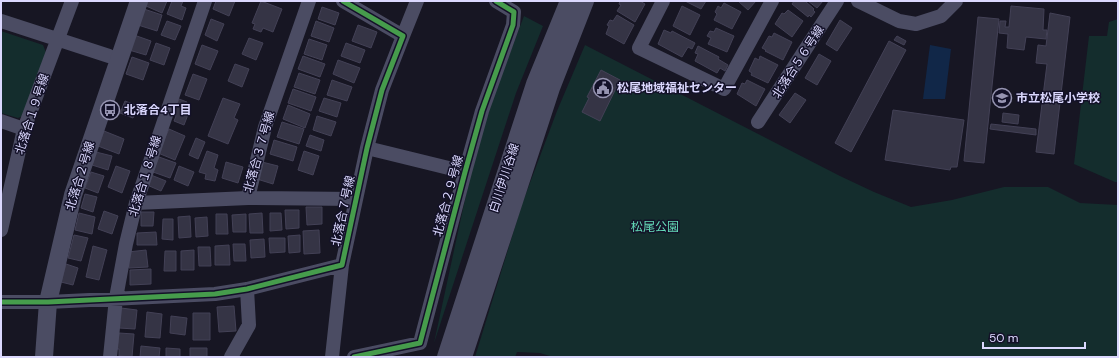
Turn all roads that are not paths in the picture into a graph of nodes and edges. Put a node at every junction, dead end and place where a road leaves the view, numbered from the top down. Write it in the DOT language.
graph roads {
  1 [pos="72,1"];
  2 [pos="139,1"];
  3 [pos="205,1"];
  4 [pos="309,1"];
  5 [pos="342,1"];
  6 [pos="417,1"];
  7 [pos="496,1"];
  8 [pos="569,1"];
  9 [pos="586,1"];
  10 [pos="663,1"];
  11 [pos="772,1"];
  12 [pos="837,1"];
  13 [pos="858,1"];
  14 [pos="956,1"];
  15 [pos="1,21"];
  16 [pos="403,36"];
  17 [pos="58,38"];
  18 [pos="109,56"];
  19 [pos="1,121"];
  20 [pos="758,122"];
  21 [pos="24,129"];
  22 [pos="367,148"];
  23 [pos="465,172"];
  24 [pos="248,198"];
  25 [pos="356,198"];
  26 [pos="136,203"];
  27 [pos="1,230"];
  28 [pos="342,265"];
  29 [pos="246,289"];
  30 [pos="116,298"];
  31 [pos="1,302"];
  32 [pos="48,302"];
  33 [pos="44,357"];
  34 [pos="110,357"];
  35 [pos="231,357"];
  36 [pos="332,357"];
  37 [pos="354,357"];
  38 [pos="446,357"];
  39 [pos="463,357"];
  1 -- 17 [label="street, 北落合１９号線"];
  2 -- 32 [label="street, 北落合２号線"];
  3 -- 26 [label="street, 北落合１８号線"];
  4 -- 24 [label="street, 北落合３７号線"];
  5 -- 16 [label="street"];
  6 -- 16 [label="street"];
  7 -- 23 [label="street, 北落合２９号線"];
  8 -- 38 [label="street, 白川伊川谷線"];
  9 -- 39 [label="street, 白川伊川谷線"];
  10 -- 11 [label="street"];
  12 -- 20 [label="street, 北落合５６号線"];
  13 -- 14 [label="street"];
  15 -- 17 [label="street"];
  16 -- 22 [label="street, 北落合７号線"];
  17 -- 18 [label="street"];
  17 -- 21 [label="street, 北落合１９号線"];
  19 -- 21 [label="street"];
  21 -- 27 [label="street, 北落合１９号線"];
  22 -- 23 [label="street"];
  22 -- 25 [label="street, 北落合７号線"];
  23 -- 37 [label="street, 北落合２９号線"];
  24 -- 25 [label="street"];
  24 -- 26 [label="street, 北落合３７号線"];
  25 -- 28 [label="street, 北落合７号線"];
  26 -- 30 [label="street, 北落合１８号線"];
  28 -- 29 [label="street, 北落合７号線"];
  28 -- 36 [label="street"];
  29 -- 30 [label="street, 北落合７号線"];
  29 -- 35 [label="street"];
  30 -- 32 [label="street, 北落合７号線"];
  30 -- 34 [label="street, 北落合１８号線"];
  31 -- 32 [label="street, 北落合７号線"];
  32 -- 33 [label="street, 北落合２号線"];
}
